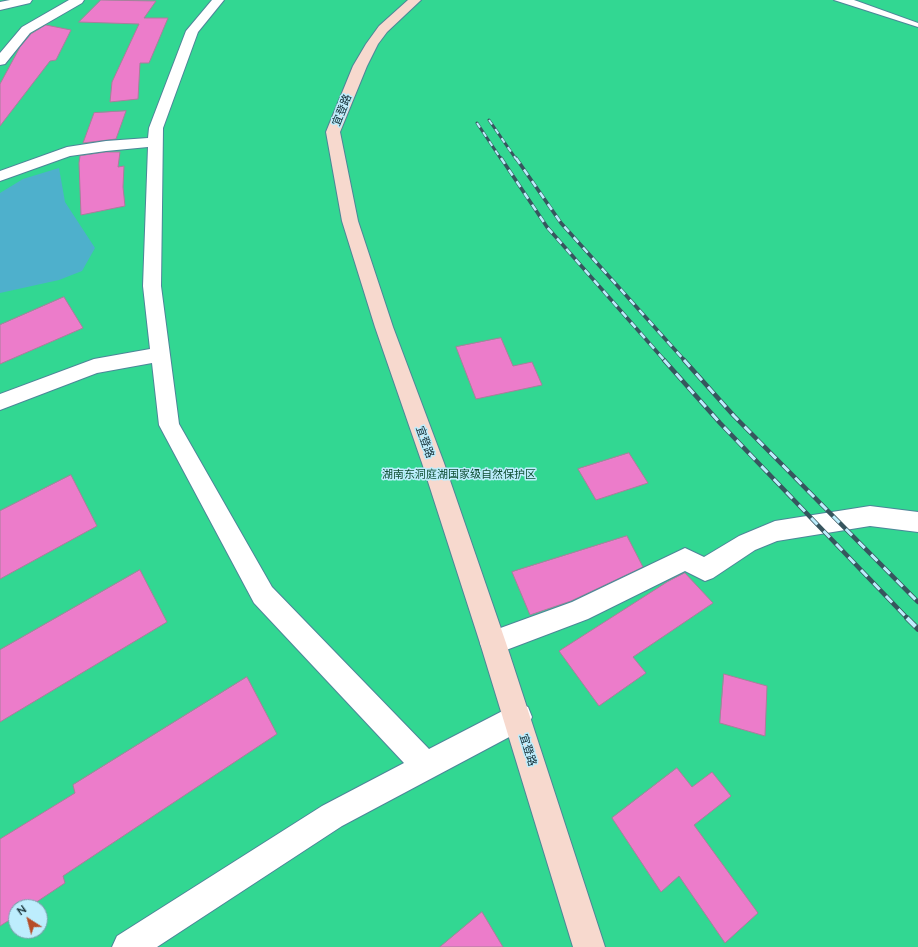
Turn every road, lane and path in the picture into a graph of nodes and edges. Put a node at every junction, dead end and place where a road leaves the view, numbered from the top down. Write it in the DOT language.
graph roads {
  1 [pos="26,0"];
  2 [pos="78,0"];
  3 [pos="218,0"];
  4 [pos="415,0"];
  5 [pos="838,0"];
  6 [pos="0,6"];
  7 [pos="918,25"];
  8 [pos="0,61"];
  9 [pos="156,142"];
  10 [pos="0,176"];
  11 [pos="160,354"];
  12 [pos="0,402"];
  13 [pos="918,522"];
  14 [pos="493,643"];
  15 [pos="518,717"];
  16 [pos="426,766"];
  17 [pos="128,947"];
  18 [pos="589,947"];
  1 -- 6 [label="street"];
  2 -- 8 [label="street"];
  3 -- 9 [label="street"];
  4 -- 14 [label="street, 宜登路"];
  5 -- 7 [label="lane"];
  9 -- 10 [label="street"];
  9 -- 11 [label="street"];
  11 -- 12 [label="street"];
  11 -- 16 [label="street"];
  13 -- 14 [label="street"];
  14 -- 15 [label="street, 宜登路"];
  15 -- 16 [label="street"];
  15 -- 18 [label="street, 宜登路"];
  16 -- 17 [label="street"];
}
